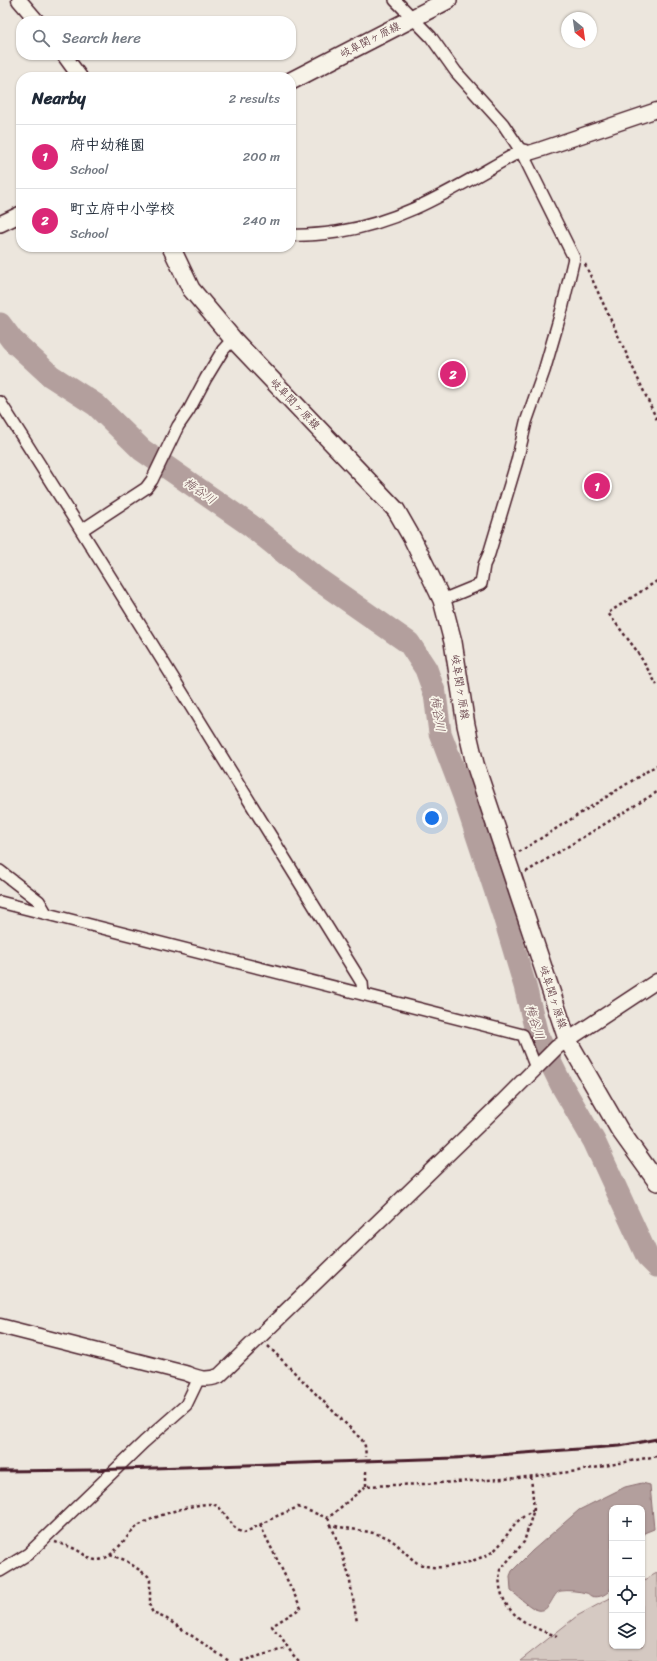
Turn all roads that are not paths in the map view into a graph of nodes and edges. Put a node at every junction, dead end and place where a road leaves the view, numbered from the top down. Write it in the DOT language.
graph roads {
  1 [pos="18,0"];
  2 [pos="395,0"];
  3 [pos="448,0"];
  4 [pos="32,16"];
  5 [pos="412,18"];
  6 [pos="68,60"];
  7 [pos="76,72"];
  8 [pos="296,78"];
  9 [pos="657,110"];
  10 [pos="521,151"];
  11 [pos="16,216"];
  12 [pos="0,224"];
  13 [pos="296,235"];
  14 [pos="173,252"];
  15 [pos="233,339"];
  16 [pos="0,402"];
  17 [pos="82,530"];
  18 [pos="442,600"];
  19 [pos="0,871"];
  20 [pos="0,902"];
  21 [pos="46,913"];
  22 [pos="657,981"];
  23 [pos="363,994"];
  24 [pos="562,1043"];
  25 [pos="538,1066"];
  26 [pos="657,1182"];
  27 [pos="0,1326"];
  28 [pos="200,1378"];
  29 [pos="0,1571"];
  1 -- 4 [label="street"];
  2 -- 5 [label="street"];
  3 -- 5 [label="main road, 岐阜関ヶ原線"];
  5 -- 8 [label="main road, 岐阜関ヶ原線"];
  5 -- 10 [label="street"];
  6 -- 7 [label="street"];
  9 -- 10 [label="street"];
  10 -- 13 [label="street"];
  10 -- 18 [label="street"];
  11 -- 12 [label="main road"];
  14 -- 15 [label="main road, 岐阜関ヶ原線"];
  15 -- 17 [label="street"];
  15 -- 18 [label="main road, 岐阜関ヶ原線"];
  16 -- 17 [label="street"];
  17 -- 23 [label="street"];
  18 -- 24 [label="main road, 岐阜関ヶ原線"];
  19 -- 21 [label="street"];
  20 -- 21 [label="street"];
  21 -- 23 [label="street"];
  22 -- 24 [label="street"];
  23 -- 25 [label="street"];
  24 -- 25 [label="street"];
  24 -- 26 [label="main road, 岐阜関ヶ原線"];
  25 -- 28 [label="street"];
  27 -- 28 [label="street"];
  28 -- 29 [label="street"];
}
